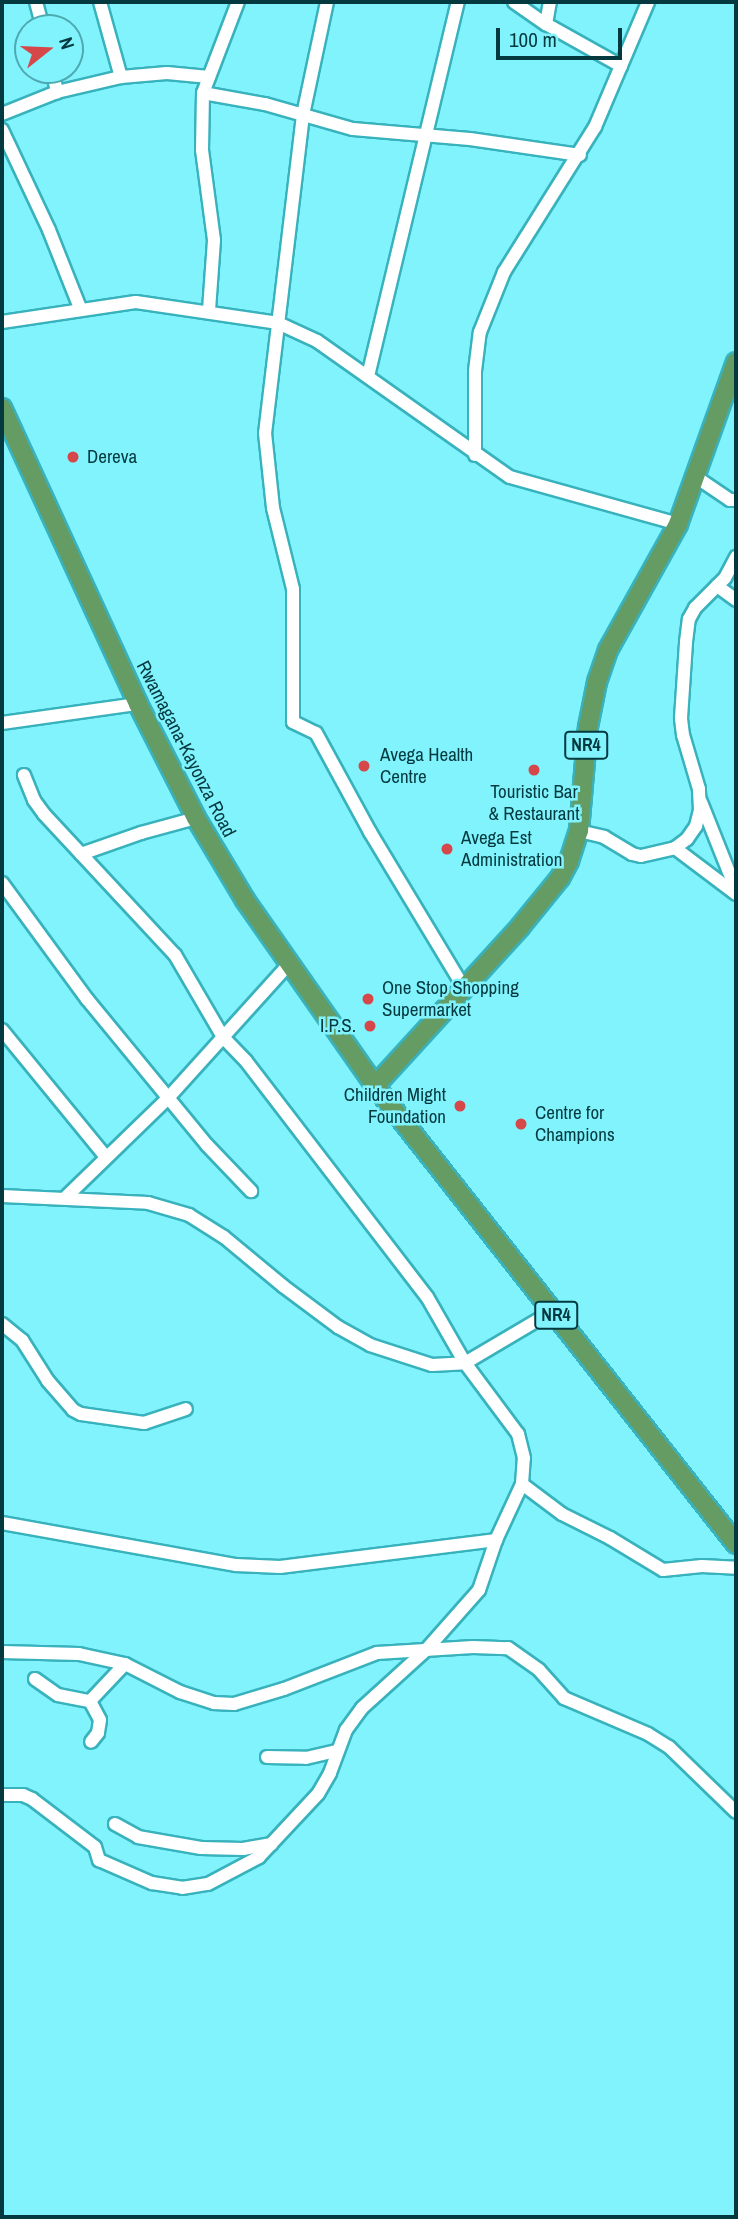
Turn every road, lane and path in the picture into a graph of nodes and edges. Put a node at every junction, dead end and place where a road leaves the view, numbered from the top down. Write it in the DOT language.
graph roads {
  1 [pos="100,2"];
  2 [pos="238,2"];
  3 [pos="327,2"];
  4 [pos="458,2"];
  5 [pos="514,2"];
  6 [pos="550,2"];
  7 [pos="648,2"];
  8 [pos="546,24"];
  9 [pos="621,66"];
  10 [pos="121,77"];
  11 [pos="209,77"];
  12 [pos="55,84"];
  13 [pos="57,92"];
  14 [pos="203,93"];
  15 [pos="2,114"];
  16 [pos="303,115"];
  17 [pos="2,130"];
  18 [pos="424,136"];
  19 [pos="580,155"];
  20 [pos="80,308"];
  21 [pos="209,310"];
  22 [pos="2,321"];
  23 [pos="278,323"];
  24 [pos="736,362"];
  25 [pos="368,376"];
  26 [pos="2,408"];
  27 [pos="475,455"];
  28 [pos="696,477"];
  29 [pos="736,500"];
  30 [pos="678,524"];
  31 [pos="736,557"];
  32 [pos="717,586"];
  33 [pos="736,600"];
  34 [pos="138,704"];
  35 [pos="2,723"];
  36 [pos="24,775"];
  37 [pos="699,799"];
  38 [pos="196,818"];
  39 [pos="579,831"];
  40 [pos="675,848"];
  41 [pos="82,854"];
  42 [pos="2,883"];
  43 [pos="736,892"];
  44 [pos="288,965"];
  45 [pos="464,988"];
  46 [pos="2,1030"];
  47 [pos="223,1037"];
  48 [pos="376,1086"];
  49 [pos="168,1098"];
  50 [pos="105,1156"];
  51 [pos="251,1191"];
  52 [pos="2,1196"];
  53 [pos="66,1197"];
  54 [pos="553,1311"];
  55 [pos="2,1324"];
  56 [pos="465,1363"];
  57 [pos="186,1409"];
  58 [pos="522,1484"];
  59 [pos="2,1523"];
  60 [pos="496,1540"];
  61 [pos="736,1544"];
  62 [pos="736,1568"];
  63 [pos="398,1650"];
  64 [pos="426,1650"];
  65 [pos="2,1652"];
  66 [pos="125,1664"];
  67 [pos="399,1673"];
  68 [pos="35,1679"];
  69 [pos="90,1701"];
  70 [pos="90,1742"];
  71 [pos="336,1751"];
  72 [pos="267,1757"];
  73 [pos="2,1795"];
  74 [pos="736,1812"];
  75 [pos="115,1824"];
  76 [pos="272,1844"];
  1 -- 10 [label="street"];
  2 -- 11 [label="street"];
  3 -- 16 [label="street"];
  4 -- 18 [label="street"];
  5 -- 8 [label="street"];
  6 -- 8 [label="street"];
  7 -- 9 [label="street"];
  8 -- 9 [label="street"];
  9 -- 19 [label="street"];
  10 -- 11 [label="street"];
  10 -- 13 [label="street"];
  11 -- 14 [label="street"];
  12 -- 13 [label="street"];
  13 -- 15 [label="street"];
  14 -- 16 [label="street"];
  14 -- 21 [label="street"];
  16 -- 18 [label="street"];
  16 -- 23 [label="street"];
  17 -- 20 [label="street"];
  18 -- 19 [label="street"];
  18 -- 25 [label="street"];
  19 -- 27 [label="street"];
  20 -- 21 [label="street"];
  20 -- 22 [label="street"];
  21 -- 23 [label="street"];
  23 -- 25 [label="street"];
  23 -- 45 [label="street"];
  24 -- 28 [label="highway, NR4"];
  25 -- 27 [label="street"];
  26 -- 34 [label="highway, Rwamagana-Kayonza Road / NR4"];
  27 -- 30 [label="street"];
  28 -- 29 [label="street"];
  28 -- 30 [label="highway, NR4"];
  30 -- 39 [label="highway, NR4"];
  31 -- 32 [label="street"];
  32 -- 33 [label="street"];
  32 -- 37 [label="street"];
  34 -- 35 [label="street"];
  34 -- 38 [label="highway, Rwamagana-Kayonza Road / NR4"];
  36 -- 41 [label="street"];
  37 -- 40 [label="street"];
  37 -- 43 [label="street"];
  38 -- 41 [label="street"];
  38 -- 44 [label="highway, Rwamagana-Kayonza Road / NR4"];
  39 -- 40 [label="street"];
  39 -- 45 [label="highway, NR4"];
  40 -- 43 [label="street"];
  41 -- 47 [label="street"];
  42 -- 49 [label="street"];
  44 -- 47 [label="street"];
  44 -- 48 [label="highway, Rwamagana-Kayonza Road / NR4"];
  45 -- 48 [label="highway, NR4"];
  46 -- 50 [label="street"];
  47 -- 49 [label="street"];
  47 -- 56 [label="street"];
  48 -- 54 [label="highway, NR4"];
  49 -- 50 [label="street"];
  49 -- 51 [label="street"];
  50 -- 53 [label="street"];
  52 -- 53 [label="street"];
  53 -- 56 [label="street"];
  54 -- 56 [label="street"];
  54 -- 61 [label="highway, NR4"];
  55 -- 57 [label="street"];
  56 -- 58 [label="street"];
  58 -- 60 [label="street"];
  58 -- 62 [label="street"];
  59 -- 60 [label="street"];
  60 -- 64 [label="street"];
  63 -- 64 [label="street"];
  63 -- 66 [label="street"];
  63 -- 67 [label="street"];
  64 -- 67 [label="street"];
  64 -- 74 [label="street"];
  65 -- 66 [label="street"];
  66 -- 69 [label="street"];
  67 -- 71 [label="street"];
  68 -- 69 [label="street"];
  69 -- 70 [label="street"];
  71 -- 72 [label="street"];
  71 -- 76 [label="street"];
  73 -- 76 [label="street"];
  75 -- 76 [label="street"];
}
